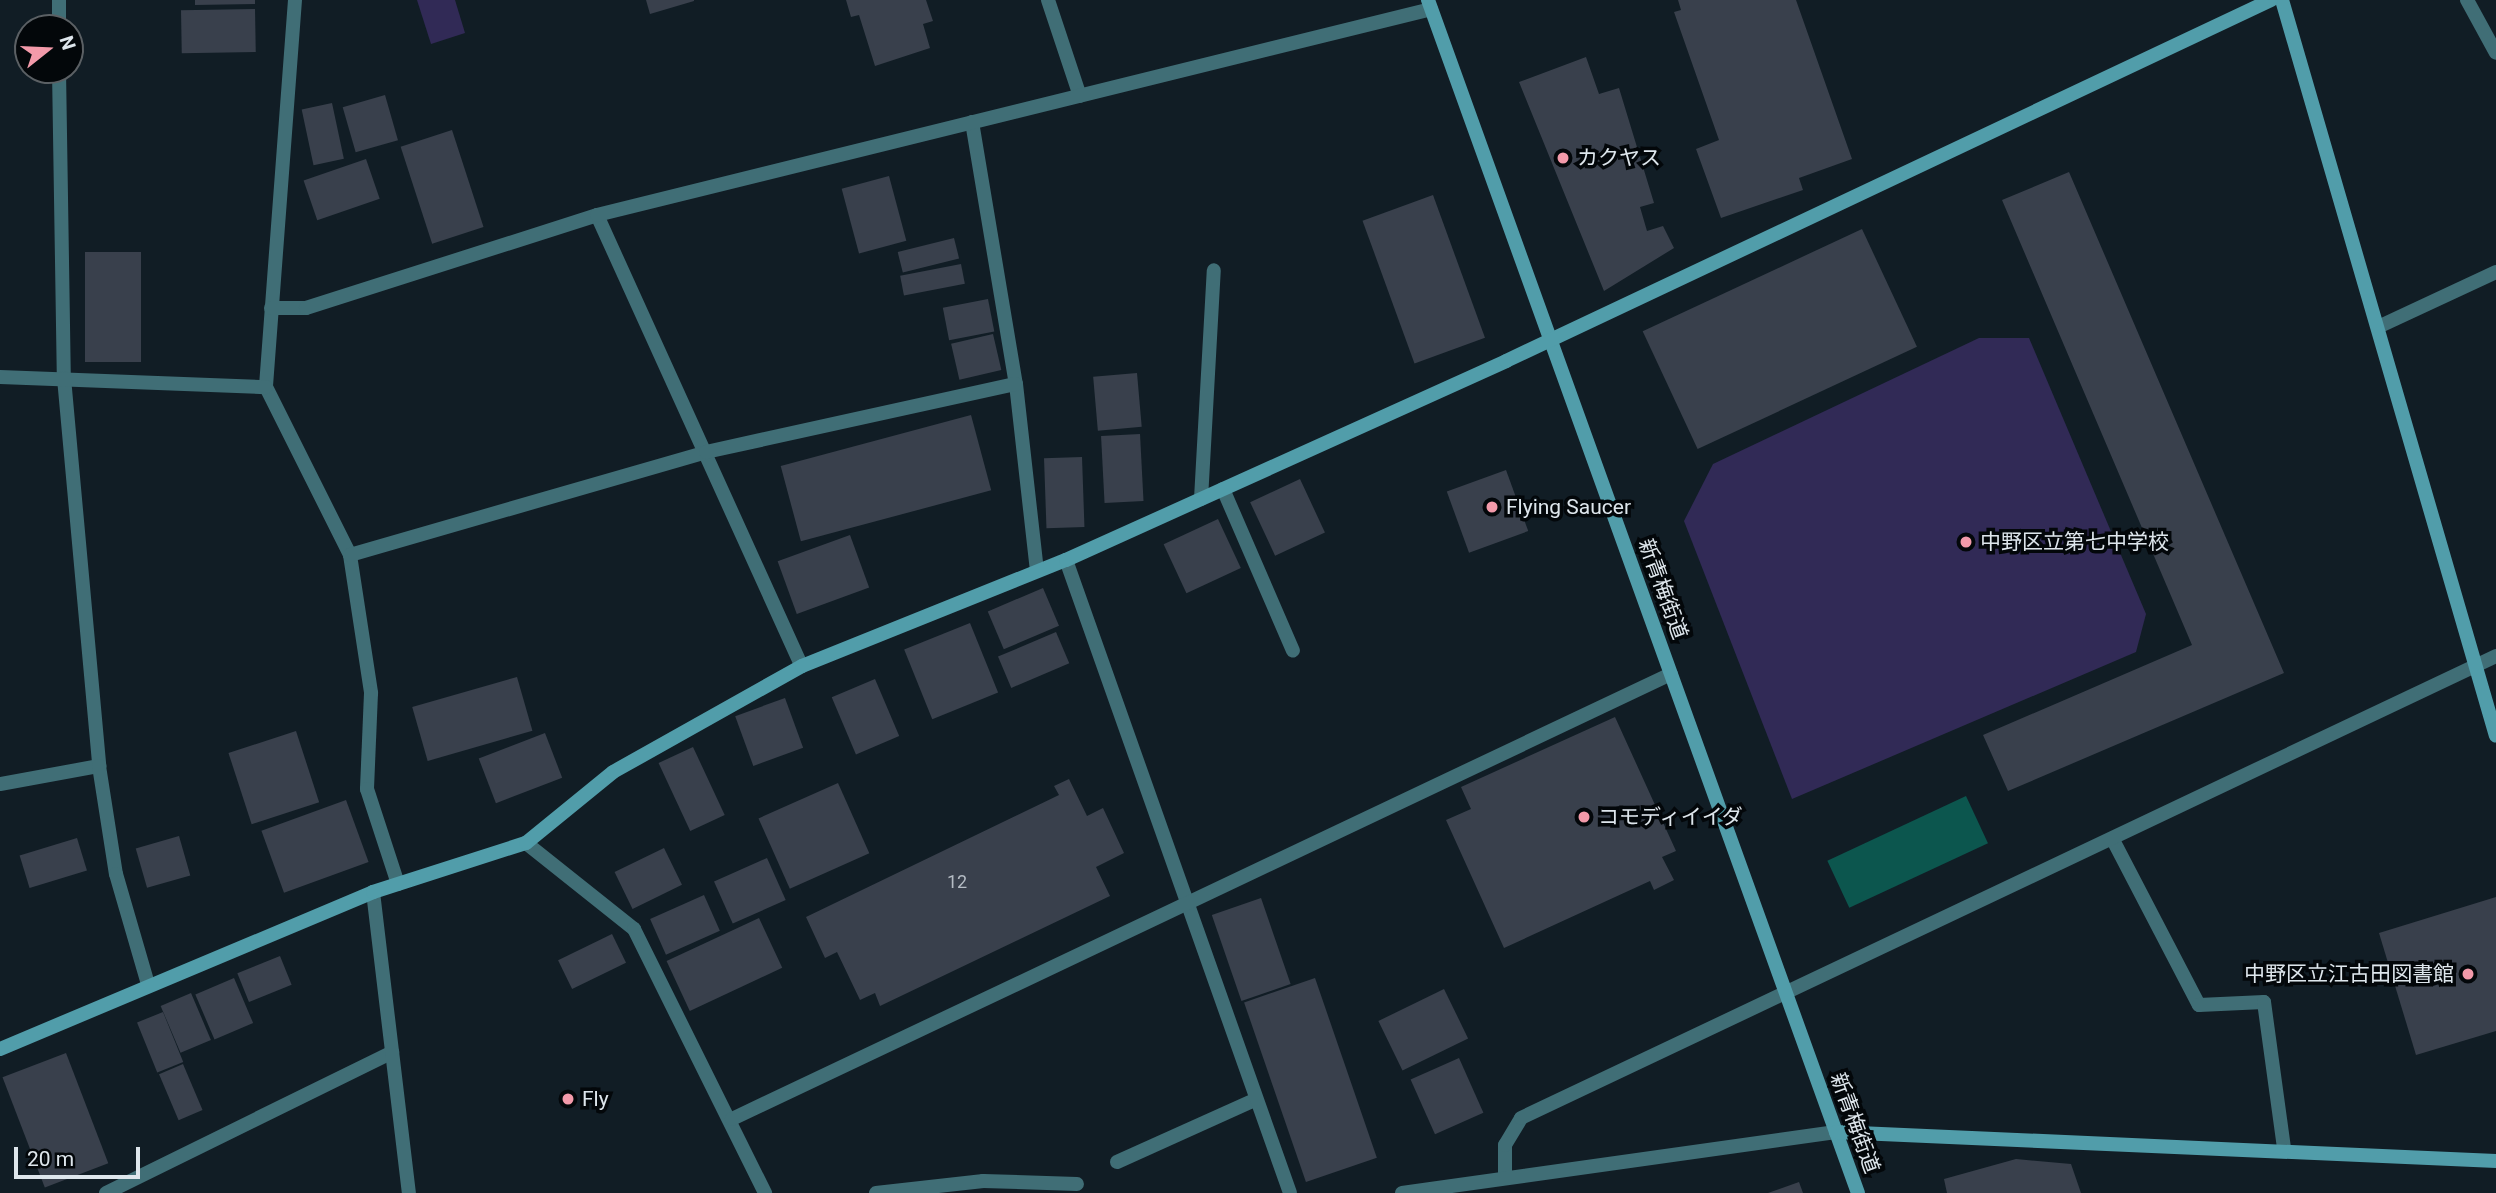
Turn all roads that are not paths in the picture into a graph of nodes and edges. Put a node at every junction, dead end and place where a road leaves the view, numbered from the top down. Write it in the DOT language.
graph roads {
  1 [pos="295,0"];
  2 [pos="1048,0"];
  3 [pos="2271,0"];
  4 [pos="2282,0"];
  5 [pos="2467,0"];
  6 [pos="1429,5"];
  7 [pos="2496,53"];
  8 [pos="60,84"];
  9 [pos="1080,96"];
  10 [pos="972,122"];
  11 [pos="597,215"];
  12 [pos="1214,270"];
  13 [pos="2496,272"];
  14 [pos="271,308"];
  15 [pos="2378,327"];
  16 [pos="1550,340"];
  17 [pos="0,377"];
  18 [pos="64,378"];
  19 [pos="1016,384"];
  20 [pos="266,387"];
  21 [pos="706,452"];
  22 [pos="1223,489"];
  23 [pos="1202,499"];
  24 [pos="350,555"];
  25 [pos="1066,560"];
  26 [pos="1037,571"];
  27 [pos="1293,651"];
  28 [pos="2496,656"];
  29 [pos="2476,665"];
  30 [pos="802,666"];
  31 [pos="1671,674"];
  32 [pos="2496,736"];
  33 [pos="99,766"];
  34 [pos="0,784"];
  35 [pos="2113,840"];
  36 [pos="526,842"];
  37 [pos="398,884"];
  38 [pos="373,892"];
  39 [pos="1184,899"];
  40 [pos="148,984"];
  41 [pos="1785,990"];
  42 [pos="0,1049"];
  43 [pos="392,1052"];
  44 [pos="1254,1100"];
  45 [pos="732,1119"];
  46 [pos="1836,1132"];
  47 [pos="2284,1148"];
  48 [pos="2496,1161"];
  49 [pos="1116,1162"];
  50 [pos="1505,1177"];
  51 [pos="1077,1184"];
  52 [pos="106,1193"];
  53 [pos="409,1193"];
  54 [pos="765,1193"];
  55 [pos="876,1193"];
  56 [pos="1290,1193"];
  57 [pos="1402,1193"];
  58 [pos="1858,1193"];
  1 -- 14 [label="street"];
  2 -- 9 [label="street"];
  3 -- 16 [label="street"];
  4 -- 15 [label="street"];
  5 -- 7 [label="street"];
  6 -- 9 [label="street"];
  6 -- 16 [label="street, 新青梅街道"];
  8 -- 18 [label="street"];
  9 -- 10 [label="street"];
  10 -- 11 [label="street"];
  10 -- 19 [label="street"];
  11 -- 14 [label="street"];
  11 -- 21 [label="street"];
  12 -- 23 [label="street"];
  13 -- 15 [label="street"];
  14 -- 20 [label="street"];
  15 -- 29 [label="street"];
  16 -- 22 [label="street"];
  16 -- 31 [label="street, 新青梅街道"];
  17 -- 18 [label="street"];
  18 -- 20 [label="street"];
  18 -- 33 [label="street"];
  19 -- 21 [label="street"];
  19 -- 26 [label="street"];
  20 -- 24 [label="street"];
  21 -- 24 [label="street"];
  21 -- 30 [label="street"];
  22 -- 23 [label="street"];
  22 -- 27 [label="street"];
  23 -- 25 [label="street"];
  24 -- 37 [label="street"];
  25 -- 26 [label="street"];
  25 -- 39 [label="street"];
  26 -- 30 [label="street"];
  28 -- 29 [label="street"];
  29 -- 32 [label="street"];
  29 -- 35 [label="street"];
  30 -- 36 [label="street"];
  31 -- 39 [label="street"];
  31 -- 41 [label="street, 新青梅街道"];
  33 -- 34 [label="street"];
  33 -- 40 [label="street"];
  35 -- 41 [label="street"];
  35 -- 47 [label="street"];
  36 -- 37 [label="street"];
  36 -- 45 [label="street"];
  37 -- 38 [label="street"];
  38 -- 40 [label="street"];
  38 -- 43 [label="street"];
  39 -- 44 [label="street"];
  39 -- 45 [label="street"];
  40 -- 42 [label="street"];
  41 -- 46 [label="street, 新青梅街道"];
  41 -- 50 [label="street"];
  43 -- 52 [label="street"];
  43 -- 53 [label="street"];
  44 -- 49 [label="street"];
  44 -- 56 [label="street"];
  45 -- 54 [label="street"];
  46 -- 47 [label="street"];
  46 -- 50 [label="street"];
  46 -- 58 [label="street, 新青梅街道"];
  47 -- 48 [label="street"];
  50 -- 57 [label="street"];
  51 -- 55 [label="street"];
}
